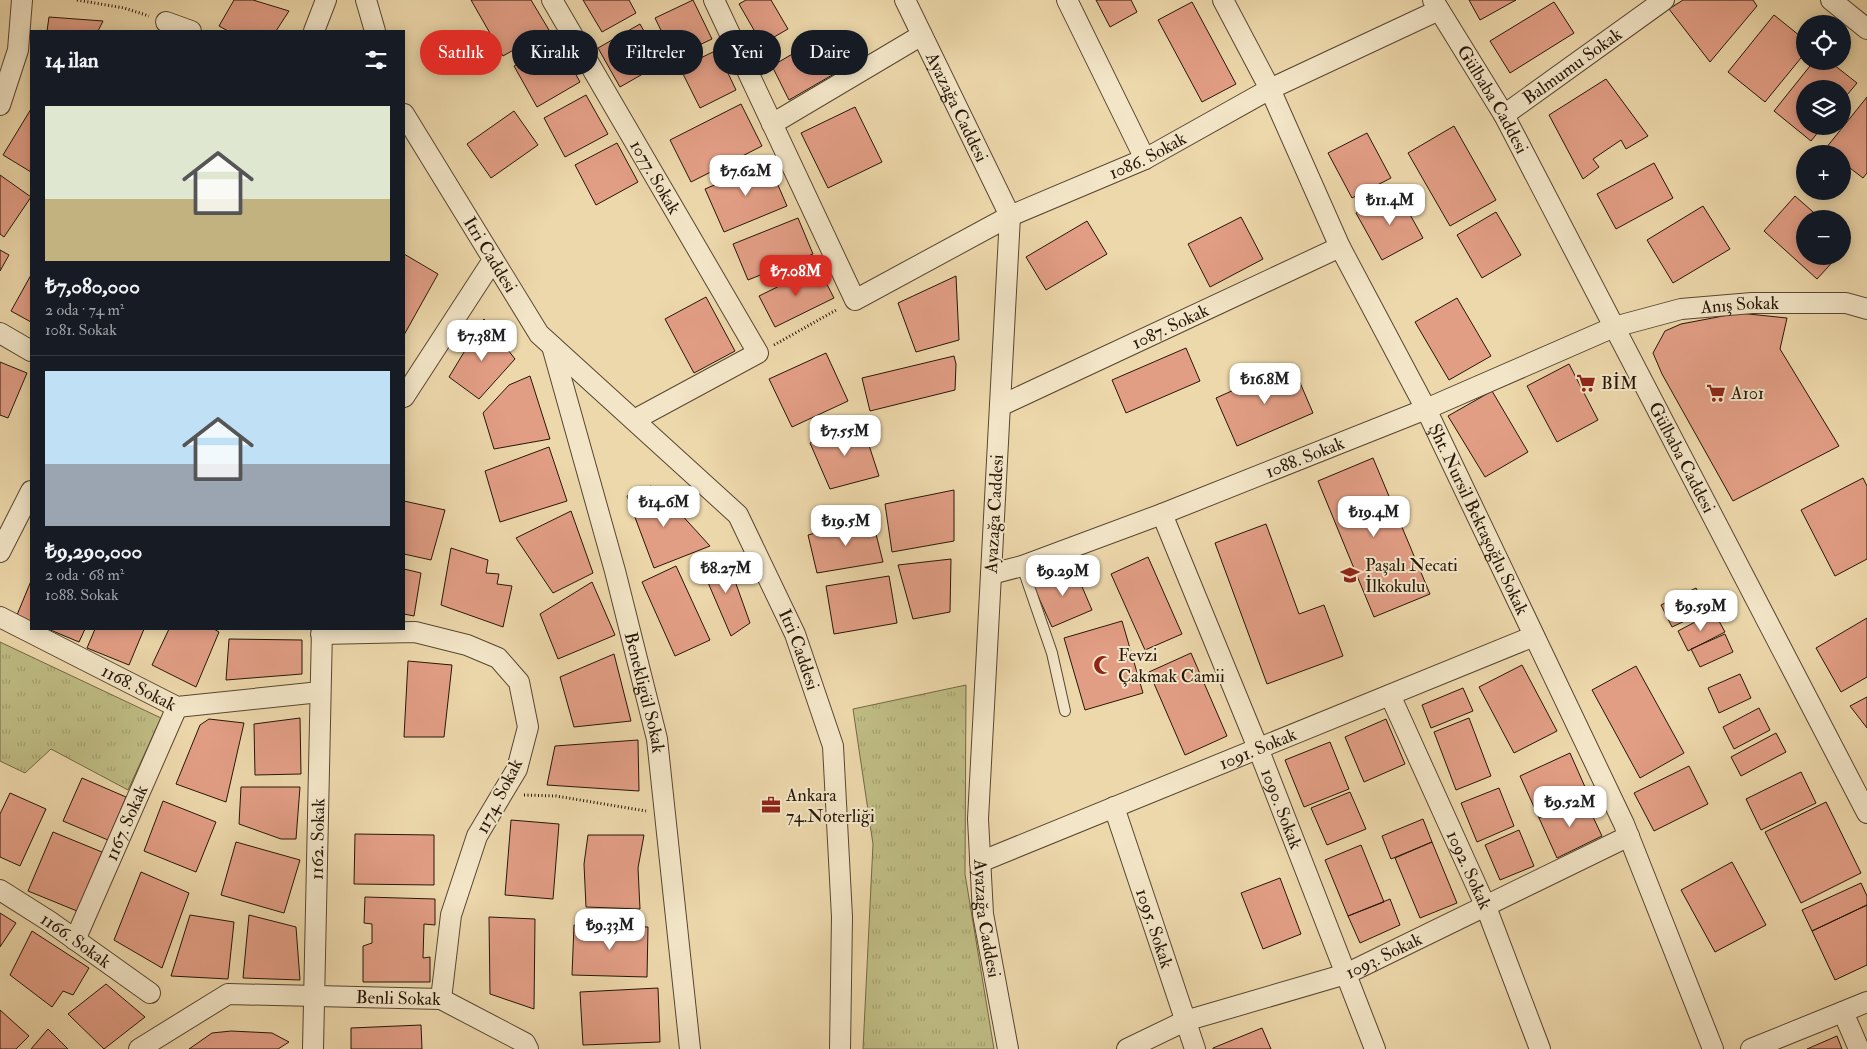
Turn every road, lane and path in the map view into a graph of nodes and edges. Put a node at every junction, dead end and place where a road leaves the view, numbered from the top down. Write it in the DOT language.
graph roads {
  1 [pos="22,0"];
  2 [pos="77,0"];
  3 [pos="326,0"];
  4 [pos="366,0"];
  5 [pos="552,0"];
  6 [pos="714,0"];
  7 [pos="905,0"];
  8 [pos="1067,0"];
  9 [pos="1222,0"];
  10 [pos="1664,0"];
  11 [pos="1831,0"];
  12 [pos="1436,5"];
  13 [pos="166,22"];
  14 [pos="1867,29"];
  15 [pos="188,30"];
  16 [pos="314,30"];
  17 [pos="376,30"];
  18 [pos="922,35"];
  19 [pos="1270,89"];
  20 [pos="0,105"];
  21 [pos="1504,115"];
  22 [pos="405,116"];
  23 [pos="772,124"];
  24 [pos="1144,159"];
  25 [pos="1010,216"];
  26 [pos="1340,247"];
  27 [pos="494,260"];
  28 [pos="855,300"];
  29 [pos="1867,309"];
  30 [pos="1614,327"];
  31 [pos="0,333"];
  32 [pos="552,346"];
  33 [pos="30,350"];
  34 [pos="758,353"];
  35 [pos="405,395"];
  36 [pos="1000,406"];
  37 [pos="1426,408"];
  38 [pos="634,420"];
  39 [pos="30,493"];
  40 [pos="1162,514"];
  41 [pos="1,546"];
  42 [pos="1022,566"];
  43 [pos="991,574"];
  44 [pos="0,617"];
  45 [pos="322,632"];
  46 [pos="1534,636"];
  47 [pos="320,692"];
  48 [pos="1390,694"];
  49 [pos="177,706"];
  50 [pos="1065,711"];
  51 [pos="1258,748"];
  52 [pos="497,800"];
  53 [pos="1114,807"];
  54 [pos="1867,813"];
  55 [pos="666,822"];
  56 [pos="1629,836"];
  57 [pos="980,862"];
  58 [pos="0,890"];
  59 [pos="1486,907"];
  60 [pos="75,940"];
  61 [pos="1346,974"];
  62 [pos="150,993"];
  63 [pos="314,995"];
  64 [pos="441,999"];
  65 [pos="1867,1002"];
  66 [pos="1843,1012"];
  67 [pos="1185,1021"];
  68 [pos="139,1049"];
  69 [pos="313,1049"];
  70 [pos="528,1049"];
  71 [pos="690,1049"];
  72 [pos="840,1049"];
  73 [pos="1008,1049"];
  74 [pos="1127,1049"];
  75 [pos="1195,1049"];
  76 [pos="1374,1049"];
  77 [pos="1540,1049"];
  78 [pos="1713,1049"];
  79 [pos="1751,1049"];
  80 [pos="1859,1049"];
  1 -- 20 [label="street"];
  2 -- 13 [label="path"];
  3 -- 16 [label="street"];
  4 -- 17 [label="street"];
  5 -- 34 [label="street, 1077. Sokak"];
  6 -- 23 [label="street"];
  7 -- 18 [label="street, Ayazağa Caddesi"];
  8 -- 24 [label="street"];
  9 -- 19 [label="street, Şht. Nursil Bektaşoğlu Sokak"];
  10 -- 21 [label="street, Balmumu Sokak"];
  11 -- 14 [label="street"];
  12 -- 19 [label="street, 1086. Sokak"];
  12 -- 21 [label="street, Gülbaba Caddesi"];
  13 -- 15 [label="street"];
  18 -- 23 [label="street"];
  18 -- 25 [label="street, Ayazağa Caddesi"];
  19 -- 24 [label="street, 1086. Sokak"];
  19 -- 26 [label="street, Şht. Nursil Bektaşoğlu Sokak"];
  21 -- 30 [label="street, Gülbaba Caddesi"];
  22 -- 27 [label="street, Itri Caddesi"];
  23 -- 28 [label="street"];
  24 -- 25 [label="street, 1086. Sokak"];
  25 -- 28 [label="street, 1086. Sokak"];
  25 -- 36 [label="street, Ayazağa Caddesi"];
  26 -- 36 [label="street, 1087. Sokak"];
  26 -- 37 [label="street, Şht. Nursil Bektaşoğlu Sokak"];
  27 -- 32 [label="street, Itri Caddesi"];
  27 -- 35 [label="street"];
  28 -- 34 [label="path"];
  29 -- 30 [label="street, Anış Sokak"];
  30 -- 37 [label="street, 1088. Sokak"];
  30 -- 54 [label="street, Gülbaba Caddesi"];
  31 -- 33 [label="street"];
  32 -- 38 [label="street, Itri Caddesi"];
  32 -- 55 [label="street, Benekligül Sokak"];
  34 -- 38 [label="street"];
  36 -- 43 [label="street, Ayazağa Caddesi"];
  37 -- 40 [label="street, 1088. Sokak"];
  37 -- 46 [label="street, Şht. Nursil Bektaşoğlu Sokak"];
  38 -- 72 [label="street, Itri Caddesi"];
  39 -- 41 [label="street"];
  40 -- 42 [label="street, 1088. Sokak"];
  40 -- 51 [label="street, 1090. Sokak"];
  42 -- 43 [label="street, 1088. Sokak"];
  42 -- 50 [label="lane"];
  43 -- 57 [label="street, Ayazağa Caddesi"];
  44 -- 49 [label="street, 1168. Sokak"];
  45 -- 47 [label="street, 1162. Sokak"];
  45 -- 52 [label="street, 1174. Sokak"];
  46 -- 48 [label="street, 1091. Sokak"];
  46 -- 56 [label="street, Şht. Nursil Bektaşoğlu Sokak"];
  47 -- 49 [label="street, 1168. Sokak"];
  47 -- 63 [label="street, 1162. Sokak"];
  48 -- 51 [label="street, 1091. Sokak"];
  48 -- 59 [label="street, 1092. Sokak"];
  49 -- 60 [label="street, 1167. Sokak"];
  51 -- 53 [label="street, 1091. Sokak"];
  51 -- 61 [label="street, 1090. Sokak"];
  52 -- 55 [label="path"];
  52 -- 64 [label="street, 1174. Sokak"];
  53 -- 57 [label="street, 1091. Sokak"];
  53 -- 67 [label="street, 1095. Sokak"];
  55 -- 71 [label="street, Benekligül Sokak"];
  56 -- 59 [label="street, 1093. Sokak"];
  56 -- 78 [label="street, Şht. Nursil Bektaşoğlu Sokak"];
  57 -- 73 [label="street, Ayazağa Caddesi"];
  58 -- 60 [label="street, 1166. Sokak"];
  59 -- 61 [label="street, 1093. Sokak"];
  59 -- 77 [label="street, 1092. Sokak"];
  60 -- 62 [label="street, 1166. Sokak"];
  61 -- 67 [label="street, 1093. Sokak"];
  61 -- 76 [label="street, 1090. Sokak"];
  63 -- 64 [label="street, Benli Sokak"];
  63 -- 68 [label="street, Benli Sokak"];
  63 -- 69 [label="street, 1162. Sokak"];
  64 -- 70 [label="street, Benli Sokak"];
  65 -- 66 [label="street"];
  66 -- 79 [label="street"];
  66 -- 80 [label="street"];
  67 -- 74 [label="street, 1093. Sokak"];
  67 -- 75 [label="street, 1095. Sokak"];
}
